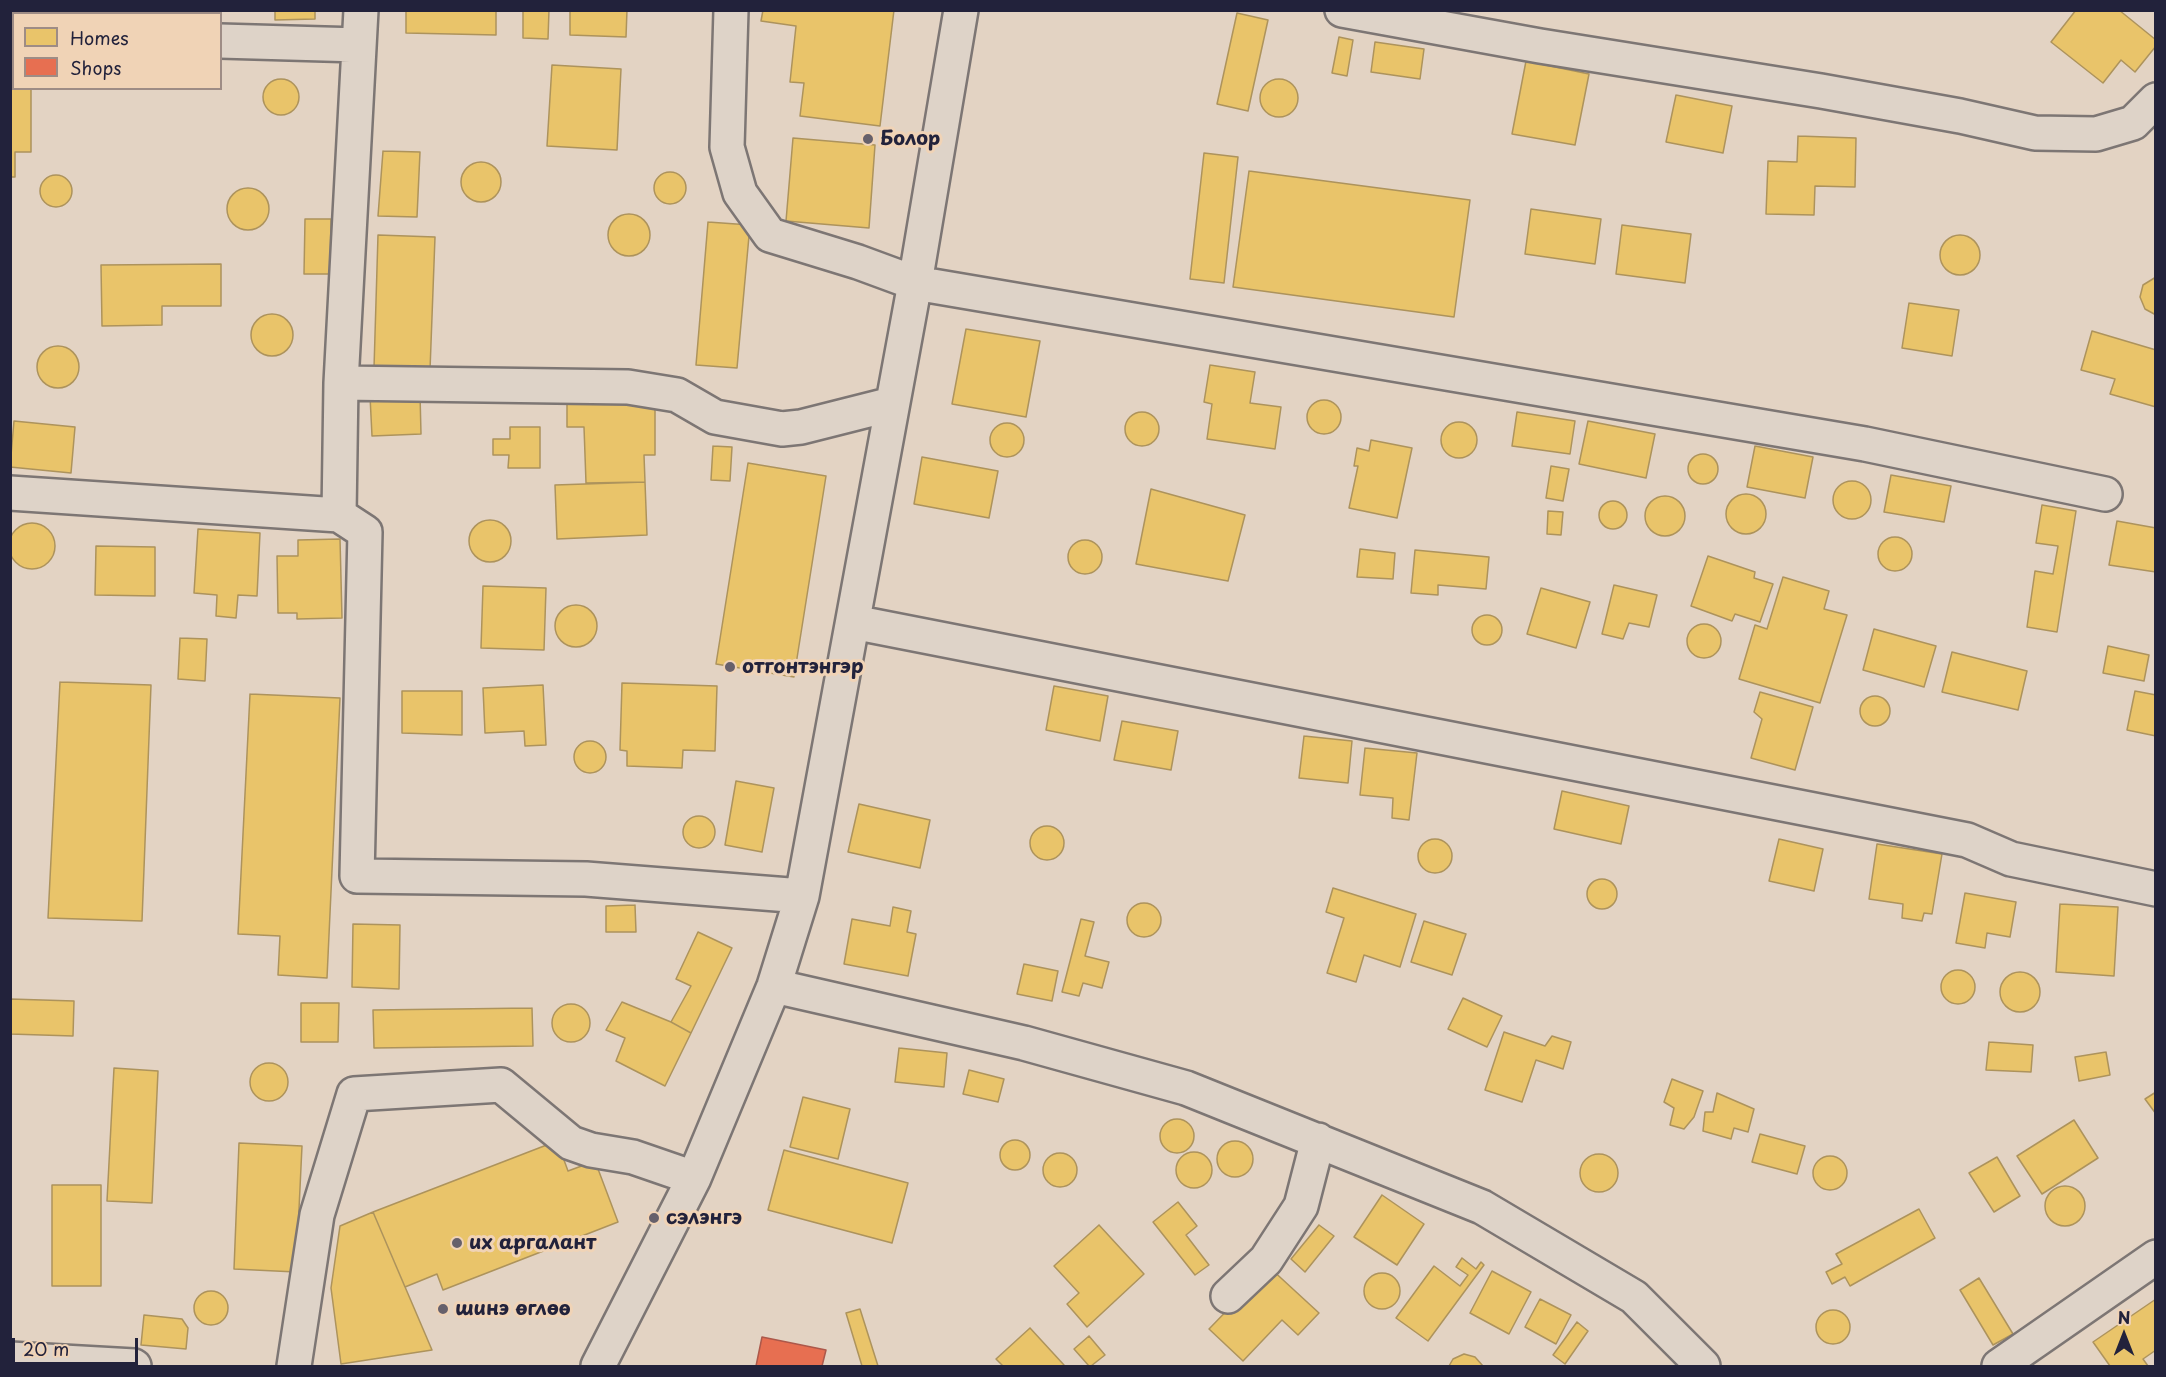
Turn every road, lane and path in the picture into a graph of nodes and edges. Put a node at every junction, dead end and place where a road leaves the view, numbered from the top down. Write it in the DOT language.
graph roads {
  1 [pos="361,10"];
  2 [pos="731,10"];
  3 [pos="961,10"];
  4 [pos="1342,10"];
  5 [pos="222,41"];
  6 [pos="359,45"];
  7 [pos="2156,100"];
  8 [pos="915,283"];
  9 [pos="341,383"];
  10 [pos="892,405"];
  11 [pos="10,493"];
  12 [pos="2105,494"];
  13 [pos="339,514"];
  14 [pos="853,622"];
  15 [pos="2156,889"];
  16 [pos="802,896"];
  17 [pos="774,986"];
  18 [pos="1318,1140"];
  19 [pos="694,1178"];
  20 [pos="2156,1257"];
  21 [pos="1228,1296"];
  22 [pos="10,1359"];
  23 [pos="134,1366"];
  24 [pos="294,1366"];
  25 [pos="598,1366"];
  26 [pos="1703,1366"];
  27 [pos="1999,1366"];
  1 -- 6 [label="street"];
  2 -- 8 [label="street"];
  3 -- 8 [label="street"];
  4 -- 7 [label="street"];
  5 -- 6 [label="street"];
  6 -- 9 [label="street"];
  8 -- 10 [label="street"];
  8 -- 12 [label="street"];
  9 -- 10 [label="street"];
  9 -- 13 [label="street"];
  10 -- 14 [label="street"];
  11 -- 13 [label="street"];
  13 -- 16 [label="street"];
  14 -- 15 [label="street"];
  14 -- 16 [label="street"];
  16 -- 17 [label="street"];
  17 -- 18 [label="street"];
  17 -- 19 [label="street"];
  18 -- 21 [label="street"];
  18 -- 26 [label="street"];
  19 -- 24 [label="street"];
  19 -- 25 [label="street"];
  20 -- 27 [label="street"];
  22 -- 23 [label="street"];
}
